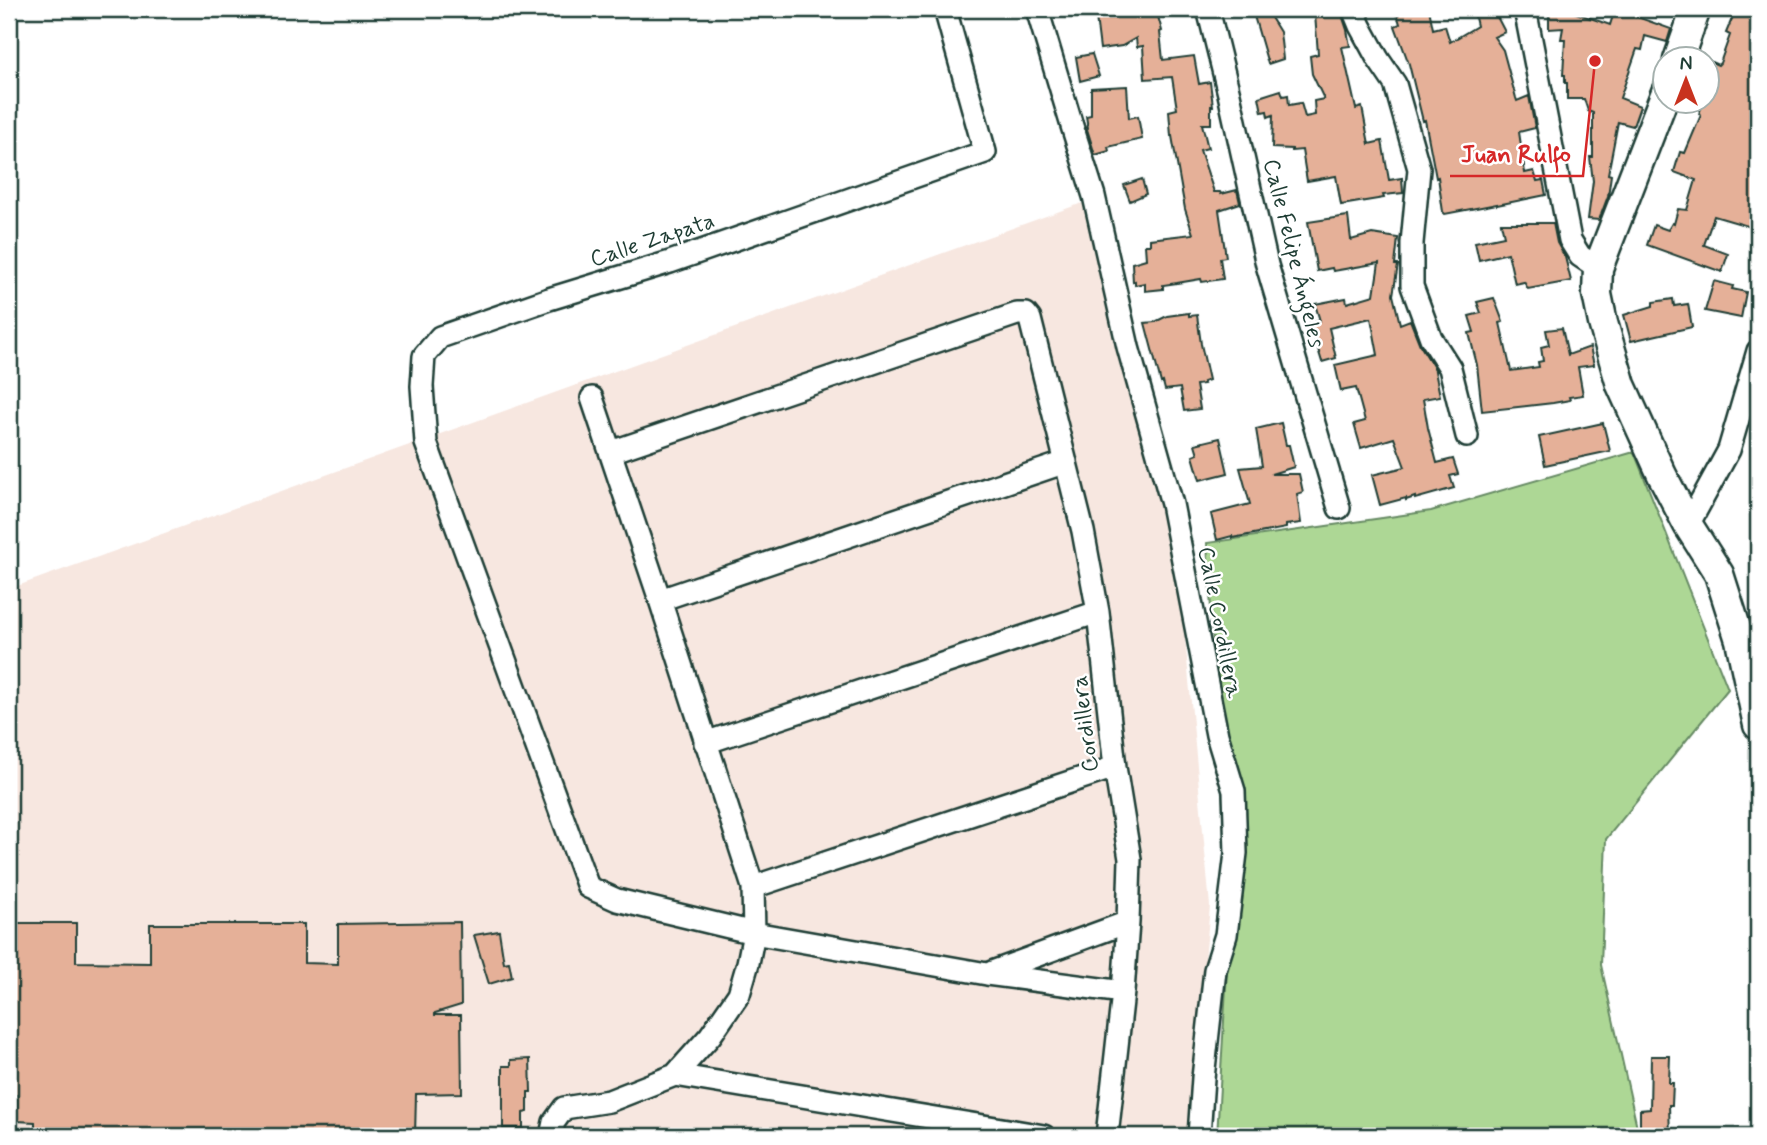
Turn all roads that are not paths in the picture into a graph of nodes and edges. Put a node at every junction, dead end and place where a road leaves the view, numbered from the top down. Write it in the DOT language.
graph roads {
  1 [pos="945,9"];
  2 [pos="1037,9"];
  3 [pos="1208,9"];
  4 [pos="1353,9"];
  5 [pos="1525,9"];
  6 [pos="1696,9"];
  7 [pos="1683,46"];
  8 [pos="1656,116"];
  9 [pos="1598,268"];
  10 [pos="1758,351"];
  11 [pos="592,398"];
  12 [pos="1467,436"];
  13 [pos="611,453"];
  14 [pos="1066,462"];
  15 [pos="1339,508"];
  16 [pos="1688,525"];
  17 [pos="660,600"];
  18 [pos="1098,612"];
  19 [pos="1749,639"];
  20 [pos="1758,725"];
  21 [pos="705,743"];
  22 [pos="1115,767"];
  23 [pos="753,887"];
  24 [pos="1128,922"];
  25 [pos="754,933"];
  26 [pos="987,974"];
  27 [pos="1123,992"];
  28 [pos="675,1075"];
  29 [pos="551,1136"];
  30 [pos="1044,1136"];
  31 [pos="1107,1136"];
  32 [pos="1199,1136"];
  1 -- 25 [label="street, Calle Zapata"];
  2 -- 32 [label="street, Calle Cordillera"];
  3 -- 15 [label="street, Calle Felipe Ángeles"];
  4 -- 12 [label="street"];
  5 -- 9 [label="street"];
  6 -- 7 [label="main road"];
  8 -- 9 [label="main road"];
  9 -- 16 [label="main road"];
  10 -- 16 [label="street"];
  11 -- 13 [label="street"];
  13 -- 14 [label="street, Cordillera"];
  13 -- 17 [label="street"];
  14 -- 17 [label="street"];
  14 -- 18 [label="street, Cordillera"];
  16 -- 19 [label="main road"];
  17 -- 21 [label="street"];
  18 -- 21 [label="street"];
  18 -- 22 [label="street, Cordillera"];
  19 -- 20 [label="main road"];
  21 -- 23 [label="street"];
  22 -- 23 [label="street"];
  22 -- 24 [label="street, Cordillera"];
  23 -- 25 [label="street"];
  24 -- 26 [label="street"];
  24 -- 27 [label="street, Cordillera"];
  25 -- 26 [label="street"];
  25 -- 28 [label="street"];
  26 -- 27 [label="street"];
  27 -- 31 [label="street, Cordillera"];
  28 -- 29 [label="street"];
  28 -- 30 [label="street"];
}
